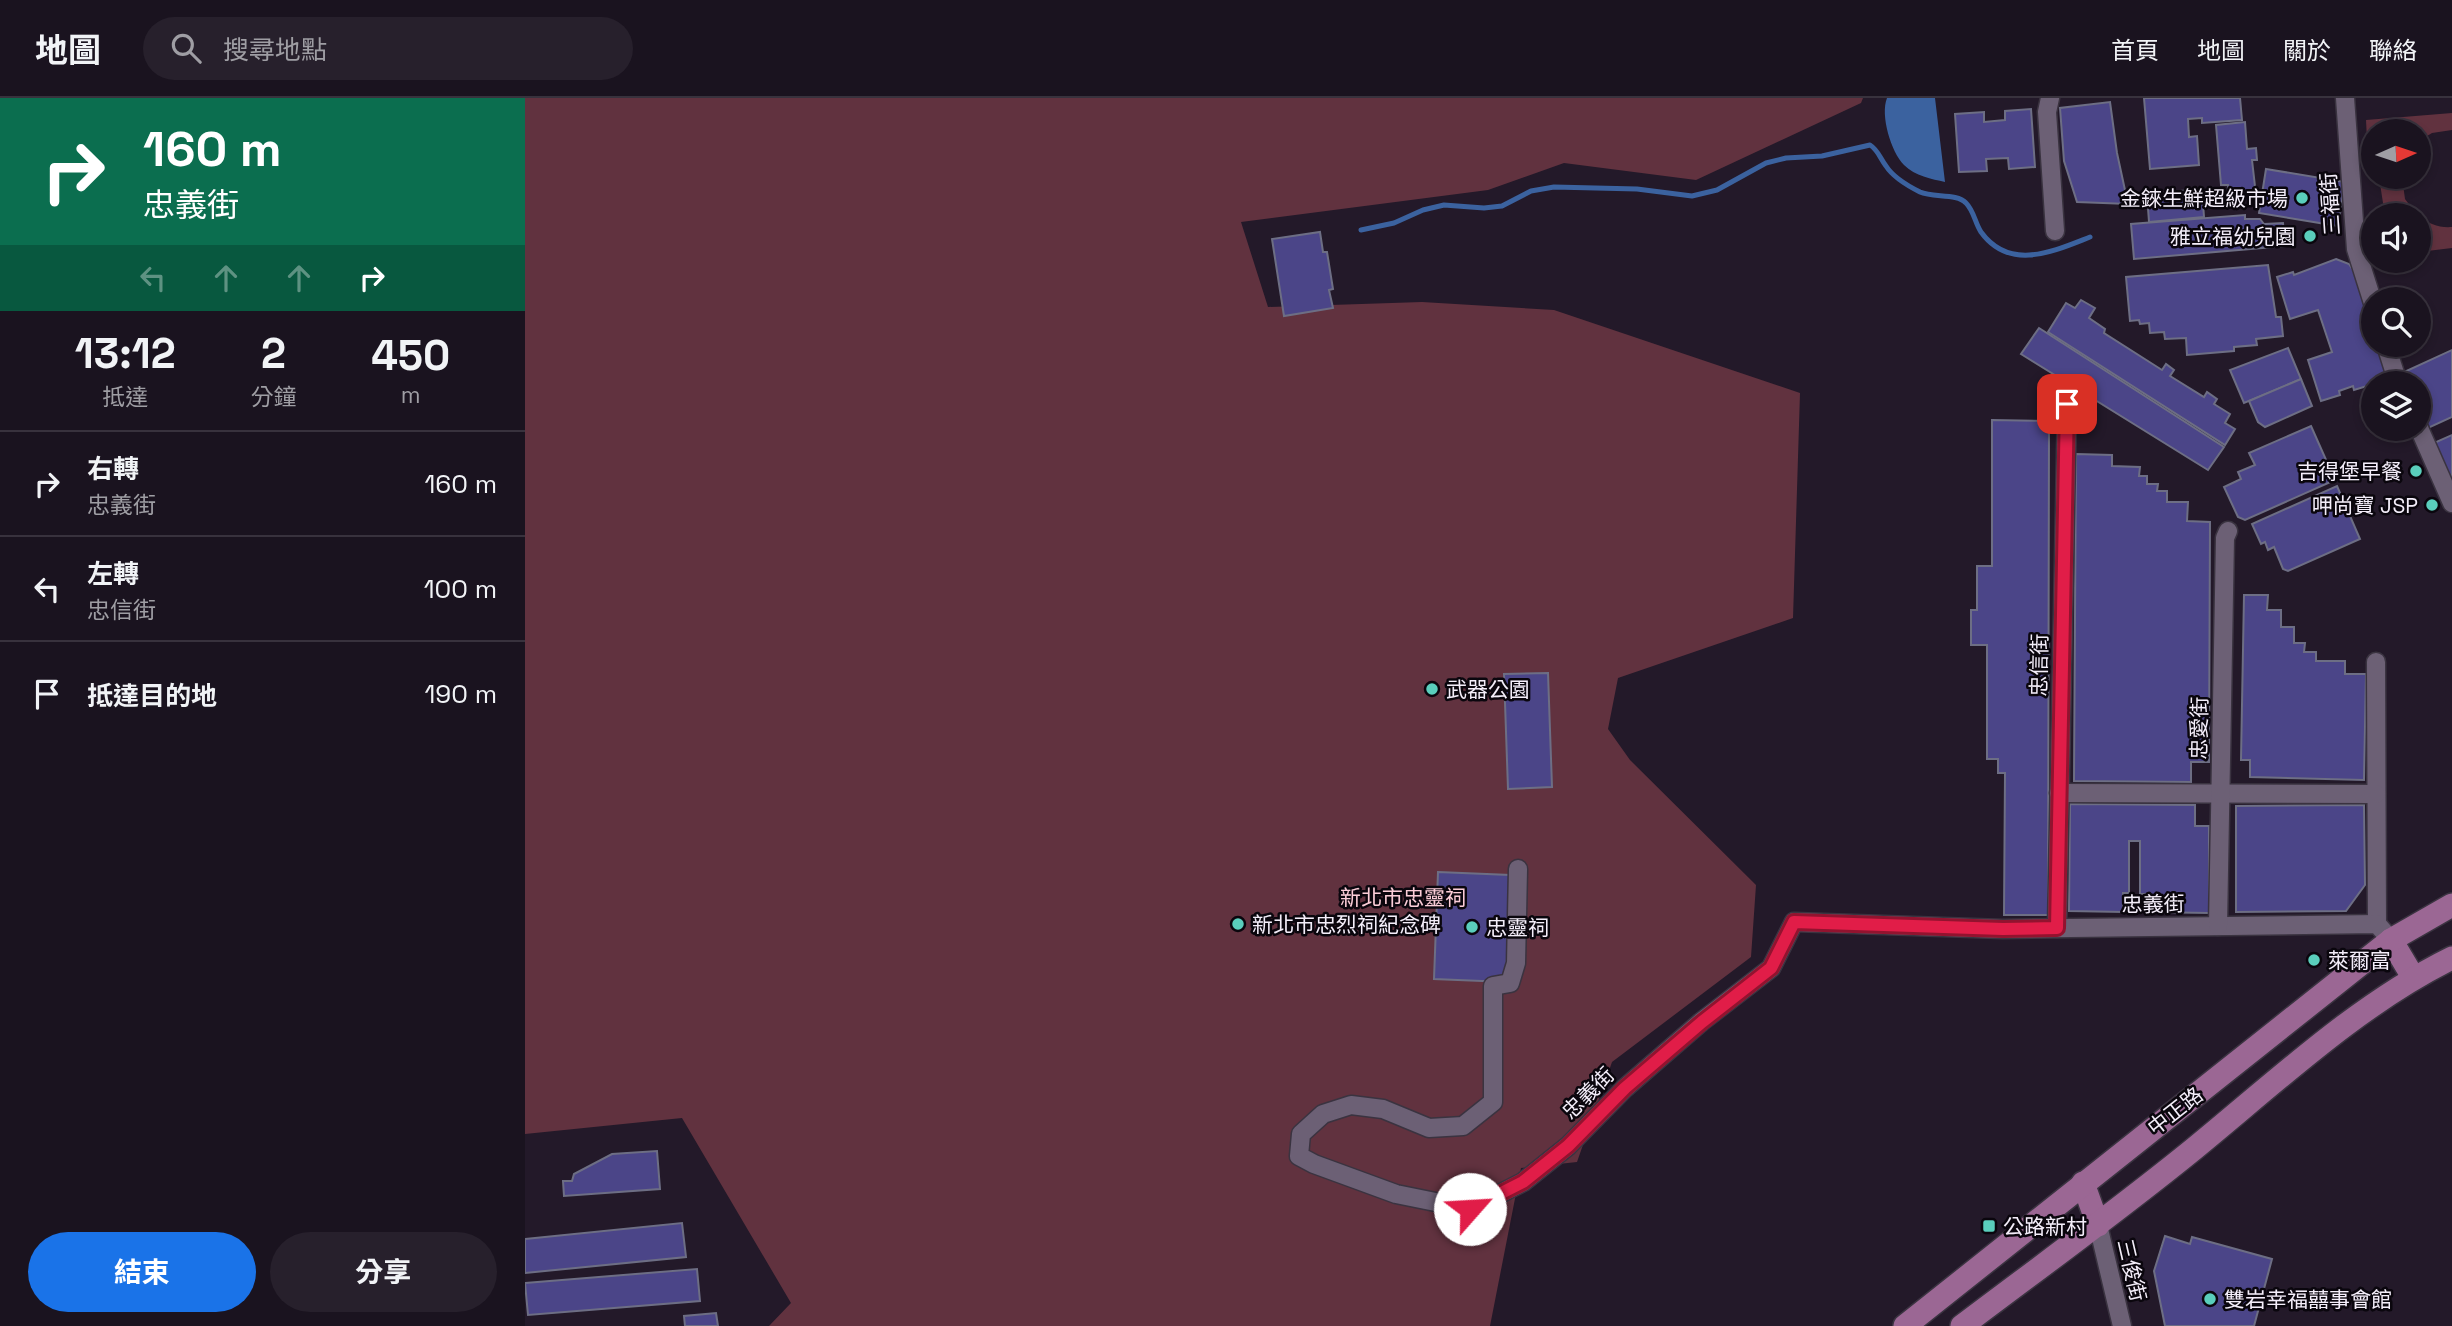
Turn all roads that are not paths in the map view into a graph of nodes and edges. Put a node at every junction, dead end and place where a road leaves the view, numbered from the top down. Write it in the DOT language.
graph roads {
  1 [pos="2050,98"];
  2 [pos="2345,98"];
  3 [pos="2055,231"];
  4 [pos="2368,287"];
  5 [pos="2067,404"];
  6 [pos="2425,441"];
  7 [pos="2452,503"];
  8 [pos="2228,531"];
  9 [pos="2375,662"];
  10 [pos="2059,793"];
  11 [pos="2221,794"];
  12 [pos="2377,794"];
  13 [pos="1518,869"];
  14 [pos="2452,905"];
  15 [pos="2218,926"];
  16 [pos="2057,928"];
  17 [pos="2384,932"];
  18 [pos="2452,958"];
  19 [pos="2413,977"];
  20 [pos="2083,1183"];
  21 [pos="2098,1225"];
  22 [pos="1905,1326"];
  23 [pos="1962,1326"];
  24 [pos="2122,1326"];
  1 -- 3 [label="street"];
  2 -- 4 [label="street, 三福街"];
  5 -- 10 [label="street, 忠信街"];
  6 -- 7 [label="street"];
  8 -- 11 [label="street, 忠愛街"];
  9 -- 12 [label="street"];
  10 -- 11 [label="street"];
  10 -- 16 [label="street, 忠信街"];
  11 -- 12 [label="street"];
  11 -- 15 [label="street, 忠愛街"];
  12 -- 17 [label="street"];
  13 -- 16 [label="street, 忠義街"];
  14 -- 17 [label="main road, 中正路"];
  15 -- 16 [label="street, 忠義街"];
  15 -- 17 [label="street, 忠義街"];
  17 -- 19 [label="main road"];
  17 -- 20 [label="main road, 中正路"];
  18 -- 19 [label="main road, 中正路"];
  19 -- 21 [label="main road, 中正路"];
  20 -- 21 [label="main road"];
  20 -- 22 [label="main road, 中正路"];
  21 -- 23 [label="main road, 中正路"];
  21 -- 24 [label="street, 三俊街"];
}
